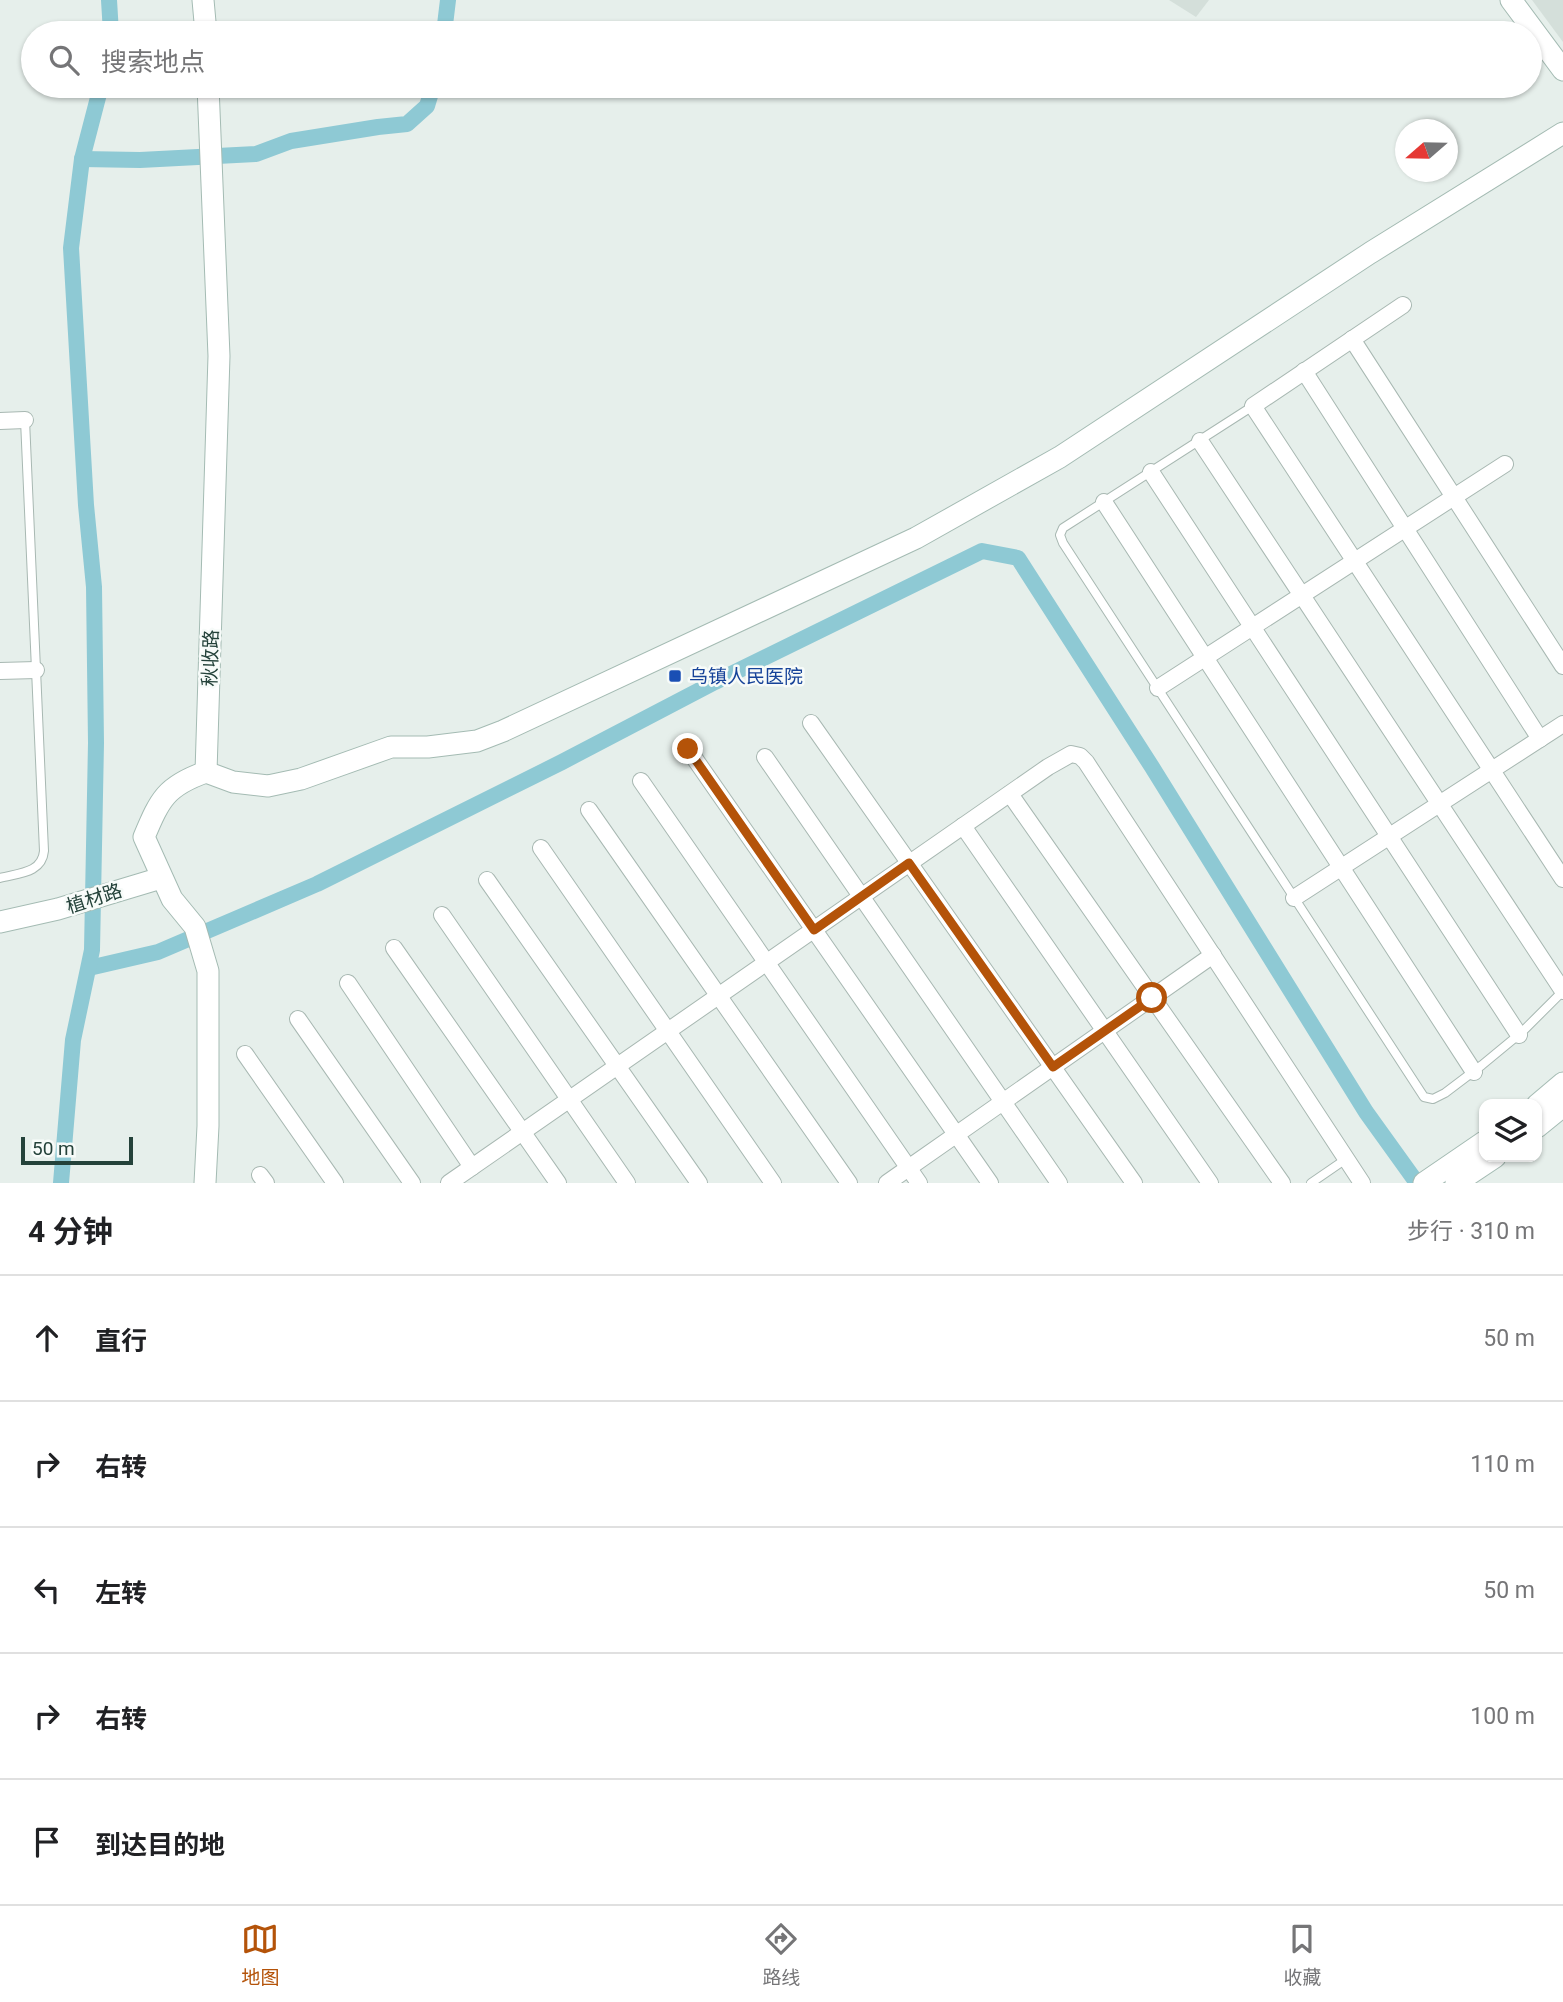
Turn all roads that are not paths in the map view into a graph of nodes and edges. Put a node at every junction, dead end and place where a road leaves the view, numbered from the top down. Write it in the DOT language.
graph roads {
  1 [pos="202,0"];
  2 [pos="1511,0"];
  3 [pos="205,21"];
  4 [pos="1527,21"];
  5 [pos="1542,42"];
  6 [pos="1563,70"];
  7 [pos="208,98"];
  8 [pos="1563,133"];
  9 [pos="1403,305"];
  10 [pos="1352,339"];
  11 [pos="1304,371"];
  12 [pos="1252,406"];
  13 [pos="25,420"];
  14 [pos="0,421"];
  15 [pos="1200,441"];
  16 [pos="1505,464"];
  17 [pos="1151,472"];
  18 [pos="1454,497"];
  19 [pos="1104,502"];
  20 [pos="1405,528"];
  21 [pos="1354,561"];
  22 [pos="1302,595"];
  23 [pos="1253,627"];
  24 [pos="1205,658"];
  25 [pos="1563,666"];
  26 [pos="36,670"];
  27 [pos="0,671"];
  28 [pos="1158,688"];
  29 [pos="811,723"];
  30 [pos="1563,724"];
  31 [pos="1541,739"];
  32 [pos="688,749"];
  33 [pos="765,757"];
  34 [pos="1492,770"];
  35 [pos="206,772"];
  36 [pos="641,781"];
  37 [pos="1010,794"];
  38 [pos="1439,804"];
  39 [pos="589,810"];
  40 [pos="962,826"];
  41 [pos="1390,836"];
  42 [pos="541,848"];
  43 [pos="909,863"];
  44 [pos="1342,868"];
  45 [pos="0,878"];
  46 [pos="161,878"];
  47 [pos="1563,879"];
  48 [pos="487,880"];
  49 [pos="861,897"];
  50 [pos="1294,898"];
  51 [pos="442,915"];
  52 [pos="0,922"];
  53 [pos="814,930"];
  54 [pos="394,948"];
  55 [pos="1213,955"];
  56 [pos="766,963"];
  57 [pos="348,983"];
  58 [pos="1563,991"];
  59 [pos="718,996"];
  60 [pos="1152,998"];
  61 [pos="298,1019"];
  62 [pos="668,1031"];
  63 [pos="1104,1031"];
  64 [pos="1519,1035"];
  65 [pos="245,1054"];
  66 [pos="617,1066"];
  67 [pos="1053,1067"];
  68 [pos="1474,1072"];
  69 [pos="1563,1083"];
  70 [pos="569,1099"];
  71 [pos="1542,1100"];
  72 [pos="1003,1102"];
  73 [pos="1563,1106"];
  74 [pos="1542,1123"];
  75 [pos="522,1132"];
  76 [pos="956,1134"];
  77 [pos="1479,1145"];
  78 [pos="1346,1158"];
  79 [pos="1488,1162"];
  80 [pos="472,1167"];
  81 [pos="909,1168"];
  82 [pos="1428,1181"];
  83 [pos="205,1183"];
  84 [pos="335,1183"];
  85 [pos="412,1183"];
  86 [pos="449,1183"];
  87 [pos="558,1183"];
  88 [pos="628,1183"];
  89 [pos="699,1183"];
  90 [pos="773,1183"];
  91 [pos="849,1183"];
  92 [pos="887,1183"];
  93 [pos="919,1183"];
  94 [pos="990,1183"];
  95 [pos="1059,1183"];
  96 [pos="1134,1183"];
  97 [pos="1210,1183"];
  98 [pos="1282,1183"];
  99 [pos="1311,1183"];
  100 [pos="1362,1183"];
  101 [pos="1456,1183"];
  1 -- 3 [label="street"];
  2 -- 4 [label="street"];
  5 -- 6 [label="street"];
  7 -- 35 [label="street, 秋收路"];
  8 -- 35 [label="street"];
  9 -- 10 [label="street"];
  10 -- 11 [label="street"];
  10 -- 18 [label="street"];
  11 -- 12 [label="street"];
  11 -- 20 [label="street"];
  12 -- 15 [label="lane"];
  12 -- 21 [label="street"];
  13 -- 14 [label="street"];
  13 -- 26 [label="lane"];
  15 -- 17 [label="lane"];
  15 -- 22 [label="street"];
  16 -- 18 [label="street"];
  17 -- 19 [label="lane"];
  17 -- 23 [label="street"];
  18 -- 20 [label="street"];
  18 -- 25 [label="street"];
  19 -- 24 [label="street"];
  19 -- 28 [label="lane"];
  20 -- 21 [label="street"];
  20 -- 31 [label="street"];
  21 -- 22 [label="street"];
  21 -- 34 [label="street"];
  22 -- 23 [label="street"];
  22 -- 38 [label="street"];
  23 -- 24 [label="street"];
  23 -- 41 [label="street"];
  24 -- 28 [label="street"];
  24 -- 44 [label="street"];
  26 -- 27 [label="street"];
  26 -- 45 [label="lane"];
  28 -- 50 [label="lane"];
  29 -- 43 [label="street"];
  30 -- 31 [label="street"];
  31 -- 34 [label="street"];
  32 -- 53 [label="street"];
  33 -- 49 [label="street"];
  34 -- 38 [label="street"];
  34 -- 47 [label="street"];
  35 -- 46 [label="street"];
  36 -- 56 [label="street"];
  37 -- 40 [label="street"];
  37 -- 55 [label="street"];
  37 -- 60 [label="street"];
  38 -- 41 [label="street"];
  38 -- 58 [label="street"];
  39 -- 59 [label="street"];
  40 -- 43 [label="street"];
  40 -- 63 [label="street"];
  41 -- 44 [label="street"];
  41 -- 64 [label="street"];
  42 -- 62 [label="street"];
  43 -- 49 [label="street"];
  43 -- 67 [label="street"];
  44 -- 50 [label="street"];
  44 -- 68 [label="street"];
  46 -- 52 [label="street, 植材路"];
  46 -- 83 [label="street"];
  48 -- 66 [label="street"];
  49 -- 53 [label="street"];
  49 -- 72 [label="street"];
  50 -- 68 [label="lane"];
  51 -- 70 [label="street"];
  53 -- 56 [label="street"];
  53 -- 76 [label="street"];
  54 -- 75 [label="street"];
  55 -- 60 [label="street"];
  55 -- 78 [label="street"];
  56 -- 59 [label="street"];
  56 -- 81 [label="street"];
  57 -- 80 [label="street"];
  58 -- 64 [label="lane"];
  59 -- 62 [label="street"];
  59 -- 91 [label="street"];
  60 -- 63 [label="street"];
  60 -- 98 [label="street"];
  61 -- 85 [label="street"];
  62 -- 66 [label="street"];
  62 -- 90 [label="street"];
  63 -- 67 [label="street"];
  63 -- 97 [label="street"];
  64 -- 68 [label="lane"];
  65 -- 84 [label="street"];
  66 -- 70 [label="street"];
  66 -- 89 [label="street"];
  67 -- 72 [label="street"];
  67 -- 96 [label="street"];
  69 -- 71 [label="street"];
  70 -- 75 [label="street"];
  70 -- 88 [label="street"];
  72 -- 76 [label="street"];
  72 -- 95 [label="street"];
  73 -- 74 [label="street"];
  75 -- 80 [label="street"];
  75 -- 87 [label="street"];
  76 -- 81 [label="street"];
  76 -- 94 [label="street"];
  77 -- 82 [label="street"];
  78 -- 99 [label="lane"];
  78 -- 100 [label="street"];
  79 -- 101 [label="street"];
  80 -- 86 [label="street"];
  81 -- 92 [label="street"];
  81 -- 93 [label="street"];
}
